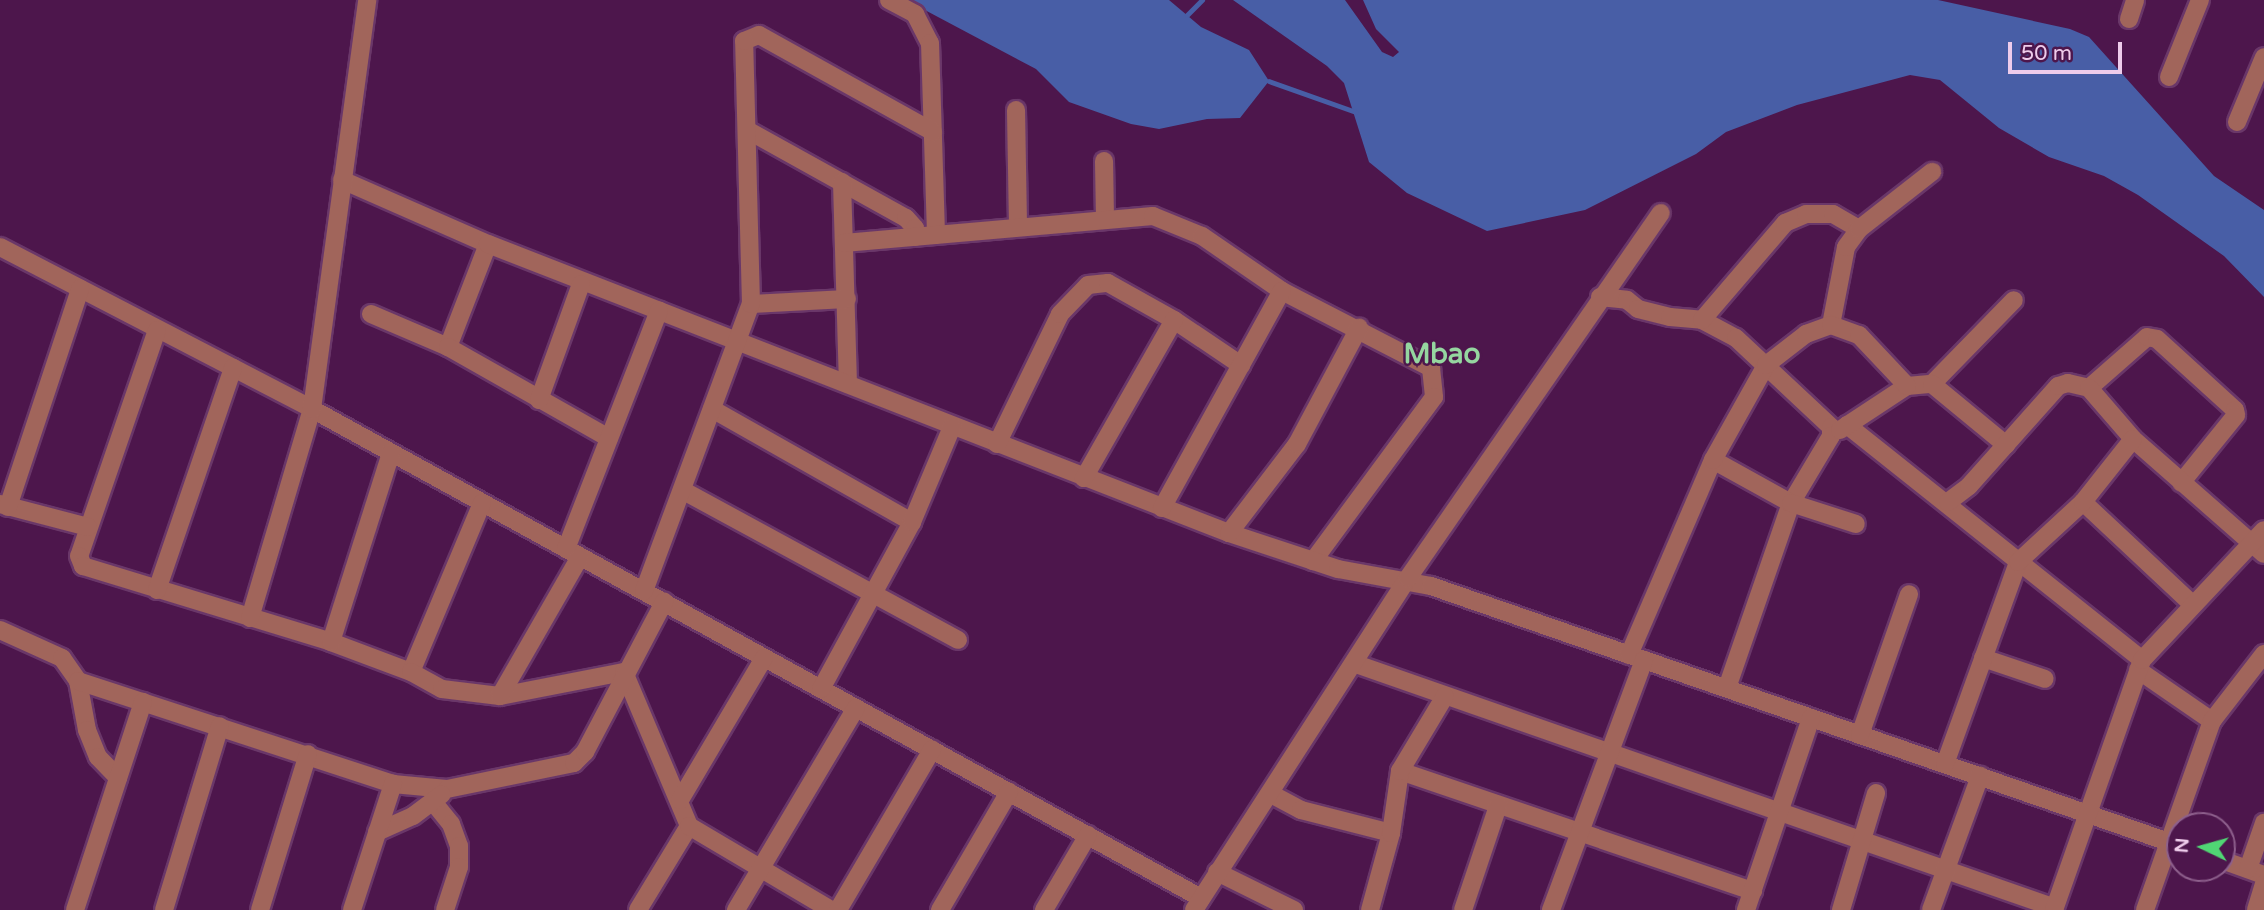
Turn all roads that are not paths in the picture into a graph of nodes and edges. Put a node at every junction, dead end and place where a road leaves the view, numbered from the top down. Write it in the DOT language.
graph roads {
  1 [pos="367,0"];
  2 [pos="890,0"];
  3 [pos="2135,0"];
  4 [pos="2200,0"];
  5 [pos="2129,19"];
  6 [pos="2264,57"];
  7 [pos="2169,77"];
  8 [pos="1016,110"];
  9 [pos="2237,122"];
  10 [pos="749,131"];
  11 [pos="933,132"];
  12 [pos="1104,161"];
  13 [pos="1932,172"];
  14 [pos="342,180"];
  15 [pos="842,182"];
  16 [pos="1661,213"];
  17 [pos="1105,220"];
  18 [pos="1018,226"];
  19 [pos="1859,229"];
  20 [pos="936,235"];
  21 [pos="915,237"];
  22 [pos="844,243"];
  23 [pos="488,244"];
  24 [pos="0,247"];
  25 [pos="581,284"];
  26 [pos="80,289"];
  27 [pos="1282,292"];
  28 [pos="1600,297"];
  29 [pos="847,299"];
  30 [pos="2014,300"];
  31 [pos="751,304"];
  32 [pos="659,310"];
  33 [pos="371,314"];
  34 [pos="1174,320"];
  35 [pos="1702,320"];
  36 [pos="1831,325"];
  37 [pos="1359,328"];
  38 [pos="156,330"];
  39 [pos="740,340"];
  40 [pos="448,347"];
  41 [pos="1241,365"];
  42 [pos="1766,365"];
  43 [pos="233,368"];
  44 [pos="848,384"];
  45 [pos="1932,384"];
  46 [pos="1907,386"];
  47 [pos="2089,388"];
  48 [pos="539,400"];
  49 [pos="312,409"];
  50 [pos="712,409"];
  51 [pos="1847,425"];
  52 [pos="952,427"];
  53 [pos="1831,436"];
  54 [pos="609,438"];
  55 [pos="2133,439"];
  56 [pos="997,444"];
  57 [pos="2006,445"];
  58 [pos="391,453"];
  59 [pos="1713,460"];
  60 [pos="1084,478"];
  61 [pos="2181,483"];
  62 [pos="682,490"];
  63 [pos="1948,502"];
  64 [pos="2083,502"];
  65 [pos="482,503"];
  66 [pos="1791,503"];
  67 [pos="4,506"];
  68 [pos="1162,508"];
  69 [pos="912,522"];
  70 [pos="1856,524"];
  71 [pos="88,527"];
  72 [pos="1229,533"];
  73 [pos="2260,543"];
  74 [pos="573,553"];
  75 [pos="1313,561"];
  76 [pos="2018,562"];
  77 [pos="1408,578"];
  78 [pos="157,590"];
  79 [pos="644,592"];
  80 [pos="874,594"];
  81 [pos="1909,594"];
  82 [pos="664,602"];
  83 [pos="2191,603"];
  84 [pos="250,618"];
  85 [pos="0,630"];
  86 [pos="958,640"];
  87 [pos="331,642"];
  88 [pos="2264,654"];
  89 [pos="1637,657"];
  90 [pos="764,658"];
  91 [pos="1983,658"];
  92 [pos="1356,664"];
  93 [pos="2140,665"];
  94 [pos="411,672"];
  95 [pos="624,672"];
  96 [pos="2045,680"];
  97 [pos="78,681"];
  98 [pos="1727,688"];
  99 [pos="821,689"];
  100 [pos="500,696"];
  101 [pos="1445,696"];
  102 [pos="143,702"];
  103 [pos="856,708"];
  104 [pos="1811,718"];
  105 [pos="2211,720"];
  106 [pos="220,726"];
  107 [pos="1860,735"];
  108 [pos="932,750"];
  109 [pos="1609,753"];
  110 [pos="308,754"];
  111 [pos="1945,764"];
  112 [pos="1400,771"];
  113 [pos="1980,776"];
  114 [pos="118,778"];
  115 [pos="393,784"];
  116 [pos="447,789"];
  117 [pos="1009,792"];
  118 [pos="1875,793"];
  119 [pos="1271,794"];
  120 [pos="680,800"];
  121 [pos="434,803"];
  122 [pos="1498,806"];
  123 [pos="1778,812"];
  124 [pos="2184,812"];
  125 [pos="2089,814"];
  126 [pos="2264,823"];
  127 [pos="689,826"];
  128 [pos="377,832"];
  129 [pos="1391,833"];
  130 [pos="1088,835"];
  131 [pos="1578,835"];
  132 [pos="2166,841"];
  133 [pos="1864,843"];
  134 [pos="2166,864"];
  135 [pos="2236,865"];
  136 [pos="760,868"];
  137 [pos="1944,870"];
  138 [pos="1217,872"];
  139 [pos="2256,872"];
  140 [pos="2264,884"];
  141 [pos="1753,891"];
  142 [pos="1197,904"];
  143 [pos="2054,909"];
  144 [pos="75,910"];
  145 [pos="164,910"];
  146 [pos="260,910"];
  147 [pos="352,910"];
  148 [pos="445,910"];
  149 [pos="638,910"];
  150 [pos="736,910"];
  151 [pos="831,910"];
  152 [pos="838,910"];
  153 [pos="940,910"];
  154 [pos="1044,910"];
  155 [pos="1294,910"];
  156 [pos="1370,910"];
  157 [pos="1463,910"];
  158 [pos="1551,910"];
  159 [pos="1746,910"];
  160 [pos="1842,910"];
  161 [pos="1931,910"];
  162 [pos="2145,910"];
  163 [pos="2256,910"];
  1 -- 14 [label="street"];
  2 -- 11 [label="street"];
  3 -- 5 [label="street"];
  4 -- 7 [label="street"];
  6 -- 9 [label="street"];
  8 -- 18 [label="street"];
  10 -- 11 [label="street"];
  10 -- 15 [label="street"];
  10 -- 31 [label="street"];
  11 -- 20 [label="street"];
  12 -- 17 [label="street"];
  13 -- 19 [label="street"];
  14 -- 23 [label="street"];
  14 -- 49 [label="street"];
  15 -- 21 [label="street"];
  15 -- 22 [label="street"];
  16 -- 28 [label="street"];
  17 -- 18 [label="street"];
  17 -- 27 [label="street"];
  18 -- 20 [label="street"];
  19 -- 35 [label="street"];
  19 -- 36 [label="street"];
  20 -- 21 [label="street"];
  21 -- 22 [label="street"];
  22 -- 29 [label="street"];
  23 -- 25 [label="street"];
  23 -- 40 [label="street"];
  24 -- 26 [label="street"];
  25 -- 32 [label="street"];
  25 -- 48 [label="street"];
  26 -- 38 [label="street"];
  26 -- 67 [label="street"];
  27 -- 37 [label="street"];
  27 -- 41 [label="street"];
  28 -- 35 [label="street"];
  28 -- 77 [label="street"];
  29 -- 31 [label="street"];
  29 -- 44 [label="street"];
  30 -- 45 [label="street"];
  31 -- 39 [label="street"];
  32 -- 39 [label="street"];
  32 -- 54 [label="street"];
  33 -- 40 [label="street"];
  34 -- 41 [label="street"];
  34 -- 56 [label="street"];
  34 -- 60 [label="street"];
  35 -- 42 [label="street"];
  36 -- 42 [label="street"];
  36 -- 46 [label="street"];
  37 -- 72 [label="street"];
  37 -- 75 [label="street"];
  38 -- 43 [label="street"];
  38 -- 71 [label="street"];
  39 -- 44 [label="street"];
  39 -- 50 [label="street"];
  40 -- 48 [label="street"];
  41 -- 68 [label="street"];
  42 -- 53 [label="street"];
  42 -- 59 [label="street"];
  43 -- 49 [label="street"];
  43 -- 78 [label="street"];
  44 -- 52 [label="street"];
  45 -- 46 [label="street"];
  45 -- 57 [label="street"];
  46 -- 51 [label="street"];
  47 -- 55 [label="street"];
  47 -- 57 [label="street"];
  47 -- 61 [label="street"];
  48 -- 54 [label="street"];
  49 -- 58 [label="street"];
  49 -- 84 [label="street"];
  50 -- 62 [label="street"];
  50 -- 69 [label="street"];
  51 -- 53 [label="street"];
  51 -- 63 [label="street"];
  52 -- 56 [label="street"];
  52 -- 69 [label="street"];
  53 -- 66 [label="street"];
  54 -- 74 [label="street"];
  55 -- 61 [label="street"];
  55 -- 64 [label="street"];
  56 -- 60 [label="street"];
  57 -- 63 [label="street"];
  58 -- 65 [label="street"];
  58 -- 87 [label="street"];
  59 -- 66 [label="street"];
  59 -- 89 [label="street"];
  60 -- 68 [label="street"];
  61 -- 73 [label="street"];
  62 -- 79 [label="street"];
  62 -- 80 [label="street"];
  63 -- 76 [label="street"];
  64 -- 76 [label="street"];
  64 -- 83 [label="street"];
  65 -- 74 [label="street"];
  65 -- 94 [label="street"];
  66 -- 70 [label="street"];
  66 -- 98 [label="street"];
  67 -- 71 [label="street"];
  68 -- 72 [label="street"];
  69 -- 80 [label="street"];
  71 -- 78 [label="street"];
  72 -- 75 [label="street"];
  73 -- 83 [label="street"];
  74 -- 79 [label="street"];
  74 -- 100 [label="street"];
  75 -- 77 [label="street"];
  76 -- 91 [label="street"];
  76 -- 93 [label="street"];
  77 -- 89 [label="street"];
  77 -- 92 [label="street"];
  78 -- 84 [label="street"];
  79 -- 82 [label="street"];
  80 -- 86 [label="street"];
  80 -- 99 [label="street"];
  81 -- 107 [label="street"];
  82 -- 90 [label="street"];
  82 -- 95 [label="street"];
  83 -- 93 [label="street"];
  84 -- 87 [label="street"];
  85 -- 97 [label="street"];
  87 -- 94 [label="street"];
  88 -- 105 [label="street"];
  89 -- 98 [label="street"];
  89 -- 109 [label="street"];
  90 -- 99 [label="street"];
  90 -- 120 [label="street"];
  91 -- 96 [label="street"];
  91 -- 111 [label="street"];
  92 -- 101 [label="street"];
  92 -- 119 [label="street"];
  93 -- 105 [label="street"];
  93 -- 125 [label="street"];
  94 -- 100 [label="street"];
  95 -- 100 [label="street"];
  95 -- 116 [label="street"];
  95 -- 120 [label="street"];
  97 -- 102 [label="street"];
  97 -- 114 [label="street"];
  98 -- 104 [label="street"];
  99 -- 103 [label="street"];
  101 -- 109 [label="street"];
  101 -- 112 [label="street"];
  102 -- 106 [label="street"];
  102 -- 114 [label="street"];
  103 -- 108 [label="street"];
  103 -- 136 [label="street"];
  104 -- 107 [label="street"];
  104 -- 123 [label="street"];
  105 -- 124 [label="street"];
  106 -- 110 [label="street"];
  106 -- 145 [label="street"];
  107 -- 111 [label="street"];
  108 -- 117 [label="street"];
  108 -- 152 [label="street"];
  109 -- 123 [label="street"];
  109 -- 131 [label="street"];
  110 -- 115 [label="street"];
  110 -- 146 [label="street"];
  111 -- 113 [label="street"];
  112 -- 122 [label="street"];
  112 -- 129 [label="street"];
  113 -- 125 [label="street"];
  113 -- 137 [label="street"];
  114 -- 144 [label="street"];
  115 -- 116 [label="street"];
  115 -- 128 [label="street"];
  116 -- 121 [label="street"];
  117 -- 130 [label="street"];
  117 -- 153 [label="street"];
  118 -- 133 [label="street"];
  119 -- 129 [label="street"];
  119 -- 138 [label="street"];
  120 -- 127 [label="street"];
  121 -- 128 [label="street"];
  121 -- 148 [label="street"];
  122 -- 131 [label="street"];
  122 -- 157 [label="street"];
  123 -- 133 [label="street"];
  123 -- 141 [label="street"];
  125 -- 132 [label="street"];
  125 -- 143 [label="street"];
  126 -- 139 [label="street"];
  127 -- 136 [label="street"];
  127 -- 149 [label="street"];
  128 -- 147 [label="street"];
  129 -- 156 [label="street"];
  130 -- 142 [label="street"];
  130 -- 154 [label="street"];
  131 -- 141 [label="street"];
  131 -- 158 [label="street"];
  133 -- 137 [label="street"];
  133 -- 160 [label="street"];
  134 -- 162 [label="street"];
  135 -- 139 [label="street"];
  136 -- 150 [label="street"];
  136 -- 151 [label="street"];
  137 -- 143 [label="street"];
  137 -- 161 [label="street"];
  138 -- 142 [label="street"];
  138 -- 155 [label="street"];
  140 -- 163 [label="street"];
  141 -- 159 [label="street"];
}
